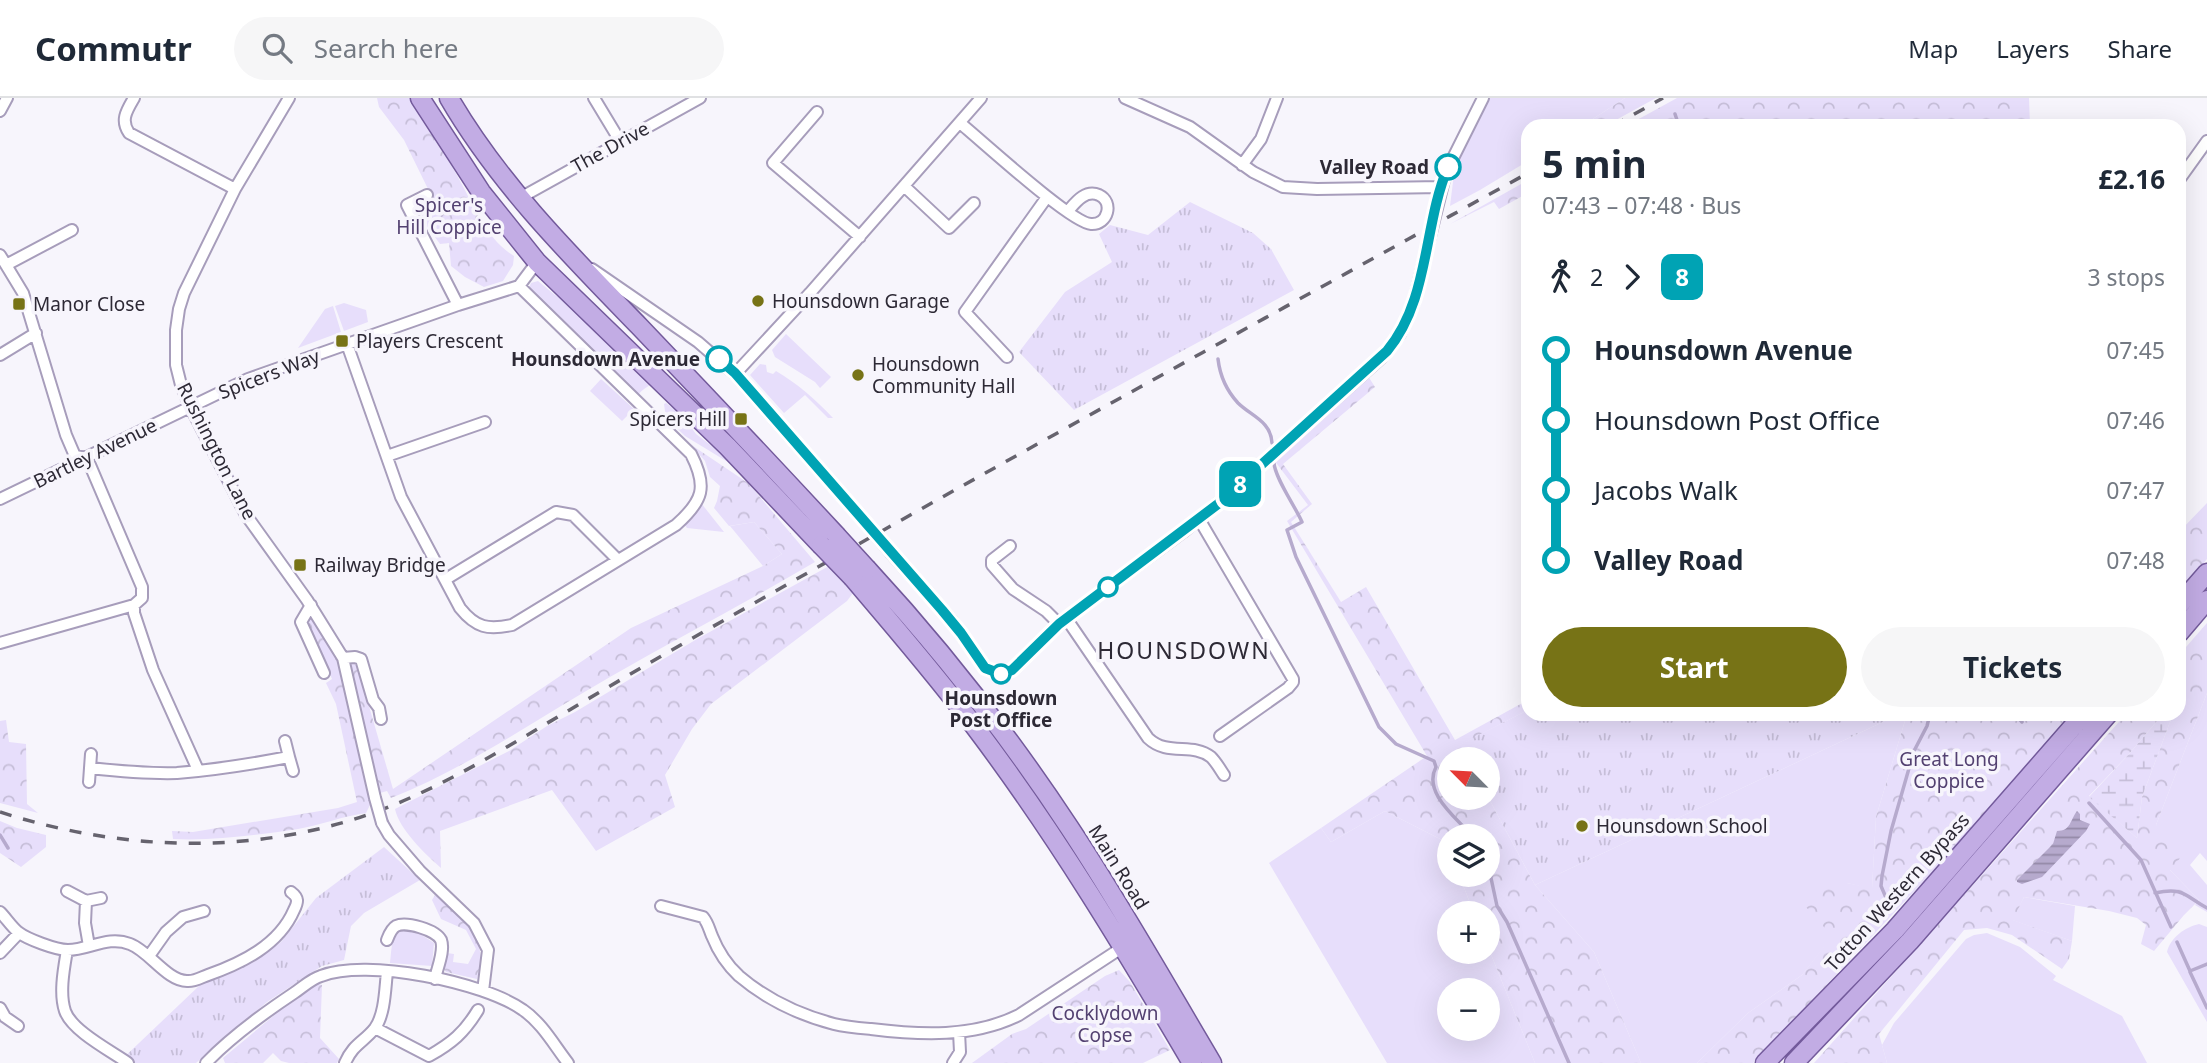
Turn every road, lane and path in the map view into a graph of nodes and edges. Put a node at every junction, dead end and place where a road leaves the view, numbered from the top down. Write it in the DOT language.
graph roads {
  1 [pos="7,98"];
  2 [pos="134,98"];
  3 [pos="289,98"];
  4 [pos="420,98"];
  5 [pos="449,98"];
  6 [pos="594,98"];
  7 [pos="700,98"];
  8 [pos="982,98"];
  9 [pos="1125,98"];
  10 [pos="1277,98"];
  11 [pos="1483,98"];
  12 [pos="0,111"];
  13 [pos="817,112"];
  14 [pos="960,123"];
  15 [pos="620,141"];
  16 [pos="2207,141"];
  17 [pos="1242,165"];
  18 [pos="2186,170"];
  19 [pos="904,186"];
  20 [pos="1441,187"];
  21 [pos="235,189"];
  22 [pos="427,195"];
  23 [pos="1047,197"];
  24 [pos="520,198"];
  25 [pos="974,203"];
  26 [pos="1068,211"];
  27 [pos="72,230"];
  28 [pos="860,237"];
  29 [pos="567,251"];
  30 [pos="3,260"];
  31 [pos="537,262"];
  32 [pos="519,286"];
  33 [pos="458,305"];
  34 [pos="36,334"];
  35 [pos="347,344"];
  36 [pos="0,355"];
  37 [pos="1007,357"];
  38 [pos="735,373"];
  39 [pos="190,406"];
  40 [pos="485,422"];
  41 [pos="387,457"];
  42 [pos="87,458"];
  43 [pos="0,499"];
  44 [pos="1199,519"];
  45 [pos="829,540"];
  46 [pos="1010,547"];
  47 [pos="618,559"];
  48 [pos="860,573"];
  49 [pos="2207,573"];
  50 [pos="446,579"];
  51 [pos="2186,597"];
  52 [pos="2207,600"];
  53 [pos="141,601"];
  54 [pos="310,605"];
  55 [pos="1062,621"];
  56 [pos="2186,625"];
  57 [pos="0,643"];
  58 [pos="343,659"];
  59 [pos="324,673"];
  60 [pos="381,719"];
  61 [pos="2078,721"];
  62 [pos="2102,721"];
  63 [pos="1220,736"];
  64 [pos="285,741"];
  65 [pos="91,754"];
  66 [pos="289,757"];
  67 [pos="90,768"];
  68 [pos="198,770"];
  69 [pos="293,771"];
  70 [pos="1224,775"];
  71 [pos="89,782"];
  72 [pos="67,891"];
  73 [pos="292,892"];
  74 [pos="102,898"];
  75 [pos="86,901"];
  76 [pos="661,906"];
  77 [pos="204,911"];
  78 [pos="0,912"];
  79 [pos="19,933"];
  80 [pos="387,940"];
  81 [pos="89,946"];
  82 [pos="1123,947"];
  83 [pos="67,950"];
  84 [pos="0,953"];
  85 [pos="149,956"];
  86 [pos="387,972"];
  87 [pos="435,979"];
  88 [pos="483,991"];
  89 [pos="478,1010"];
  90 [pos="2,1016"];
  91 [pos="18,1026"];
  92 [pos="374,1028"];
  93 [pos="959,1032"];
  94 [pos="112,1058"];
  95 [pos="128,1063"];
  96 [pos="206,1063"];
  97 [pos="345,1063"];
  98 [pos="568,1063"];
  99 [pos="953,1063"];
  100 [pos="1192,1063"];
  101 [pos="1212,1063"];
  102 [pos="1765,1063"];
  103 [pos="1794,1063"];
  1 -- 12 [label="street"];
  2 -- 21 [label="street"];
  3 -- 21 [label="street, Rushington Lane"];
  4 -- 31 [label="main road"];
  5 -- 24 [label="main road"];
  6 -- 15 [label="street"];
  7 -- 15 [label="street, The Drive"];
  8 -- 14 [label="street"];
  9 -- 17 [label="street"];
  10 -- 17 [label="street"];
  11 -- 20 [label="street"];
  13 -- 28 [label="street"];
  14 -- 19 [label="street"];
  14 -- 23 [label="street"];
  15 -- 24 [label="street, The Drive"];
  16 -- 18 [label="street"];
  17 -- 20 [label="street"];
  19 -- 25 [label="street"];
  19 -- 28 [label="street"];
  20 -- 44 [label="street"];
  21 -- 39 [label="street, Rushington Lane"];
  22 -- 33 [label="street"];
  23 -- 26 [label="street"];
  23 -- 37 [label="street"];
  24 -- 29 [label="main road"];
  27 -- 30 [label="street"];
  28 -- 38 [label="street"];
  29 -- 38 [label="street"];
  29 -- 45 [label="main road"];
  30 -- 34 [label="street"];
  31 -- 32 [label="street"];
  31 -- 45 [label="main road"];
  32 -- 33 [label="street, Spicers Way"];
  32 -- 47 [label="street"];
  33 -- 35 [label="street, Spicers Way"];
  34 -- 36 [label="street"];
  34 -- 42 [label="street"];
  35 -- 39 [label="street, Spicers Way"];
  35 -- 41 [label="street"];
  38 -- 55 [label="street, bridge"];
  39 -- 42 [label="street, Bartley Avenue"];
  39 -- 54 [label="street, Rushington Lane"];
  40 -- 41 [label="street"];
  41 -- 50 [label="street"];
  42 -- 43 [label="street, Bartley Avenue"];
  42 -- 53 [label="street"];
  44 -- 55 [label="street"];
  44 -- 63 [label="street"];
  45 -- 48 [label="main road, bridge"];
  46 -- 55 [label="street"];
  47 -- 50 [label="street"];
  47 -- 50 [label="street"];
  48 -- 82 [label="main road, Main Road"];
  48 -- 101 [label="main road, Main Road"];
  49 -- 51 [label="main road"];
  52 -- 56 [label="main road"];
  53 -- 57 [label="street"];
  53 -- 68 [label="street"];
  54 -- 58 [label="street, Rushington Lane"];
  54 -- 59 [label="street"];
  55 -- 70 [label="street"];
  58 -- 60 [label="street, Rushington Lane"];
  58 -- 88 [label="street, Rushington Lane, bridge"];
  61 -- 102 [label="main road, Totton Western Bypass"];
  62 -- 103 [label="main road"];
  64 -- 66 [label="street"];
  65 -- 67 [label="street"];
  66 -- 68 [label="street"];
  66 -- 69 [label="street"];
  67 -- 68 [label="street"];
  67 -- 71 [label="street"];
  72 -- 75 [label="street"];
  73 -- 85 [label="street"];
  74 -- 75 [label="street"];
  75 -- 81 [label="street"];
  76 -- 93 [label="street"];
  77 -- 85 [label="street"];
  78 -- 79 [label="street"];
  79 -- 83 [label="street"];
  79 -- 84 [label="street"];
  80 -- 87 [label="street"];
  81 -- 83 [label="street"];
  81 -- 85 [label="street"];
  82 -- 93 [label="street"];
  82 -- 100 [label="main road, Main Road"];
  83 -- 94 [label="street"];
  86 -- 87 [label="street"];
  86 -- 92 [label="street"];
  86 -- 96 [label="street"];
  87 -- 88 [label="street"];
  88 -- 98 [label="street"];
  89 -- 92 [label="street"];
  90 -- 91 [label="street"];
  92 -- 97 [label="street"];
  93 -- 99 [label="street"];
  94 -- 95 [label="street"];
}
